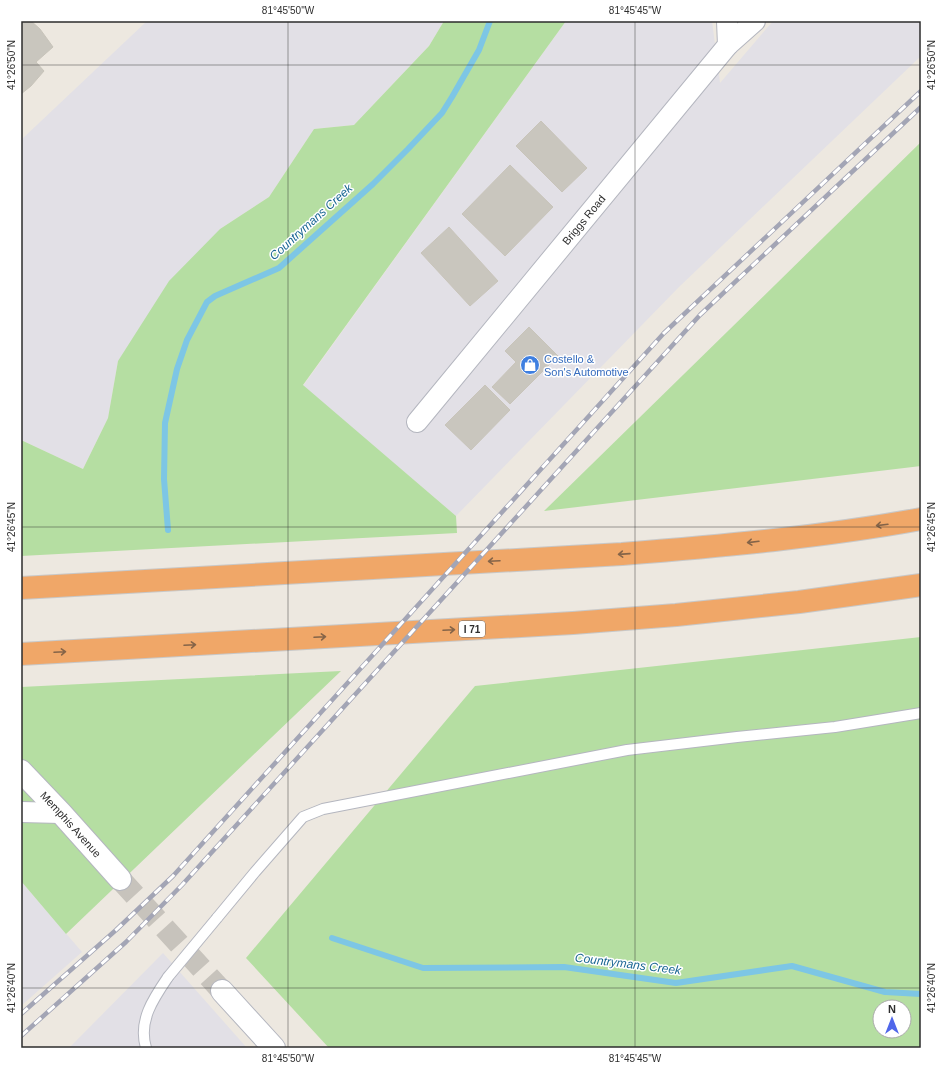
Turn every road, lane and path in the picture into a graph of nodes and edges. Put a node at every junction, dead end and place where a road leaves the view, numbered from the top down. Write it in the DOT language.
graph roads {
  1 [pos="727,21"];
  2 [pos="754,21"];
  3 [pos="728,45"];
  4 [pos="417,422"];
  5 [pos="921,519"];
  6 [pos="921,585"];
  7 [pos="21,588"];
  8 [pos="21,654"];
  9 [pos="921,713"];
  10 [pos="21,771"];
  11 [pos="21,812"];
  12 [pos="61,813"];
  13 [pos="120,879"];
  14 [pos="222,991"];
  15 [pos="146,1048"];
  16 [pos="274,1048"];
  1 -- 3 [label="street"];
  2 -- 3 [label="street, Briggs Road"];
  3 -- 4 [label="street, Briggs Road"];
  5 -- 7 [label="highway, one-way"];
  8 -- 6 [label="highway, I 71, one-way"];
  9 -- 15 [label="lane, bridge"];
  10 -- 12 [label="main road, Memphis Avenue"];
  11 -- 12 [label="street"];
  12 -- 13 [label="main road, Memphis Avenue"];
  14 -- 16 [label="main road"];
}
